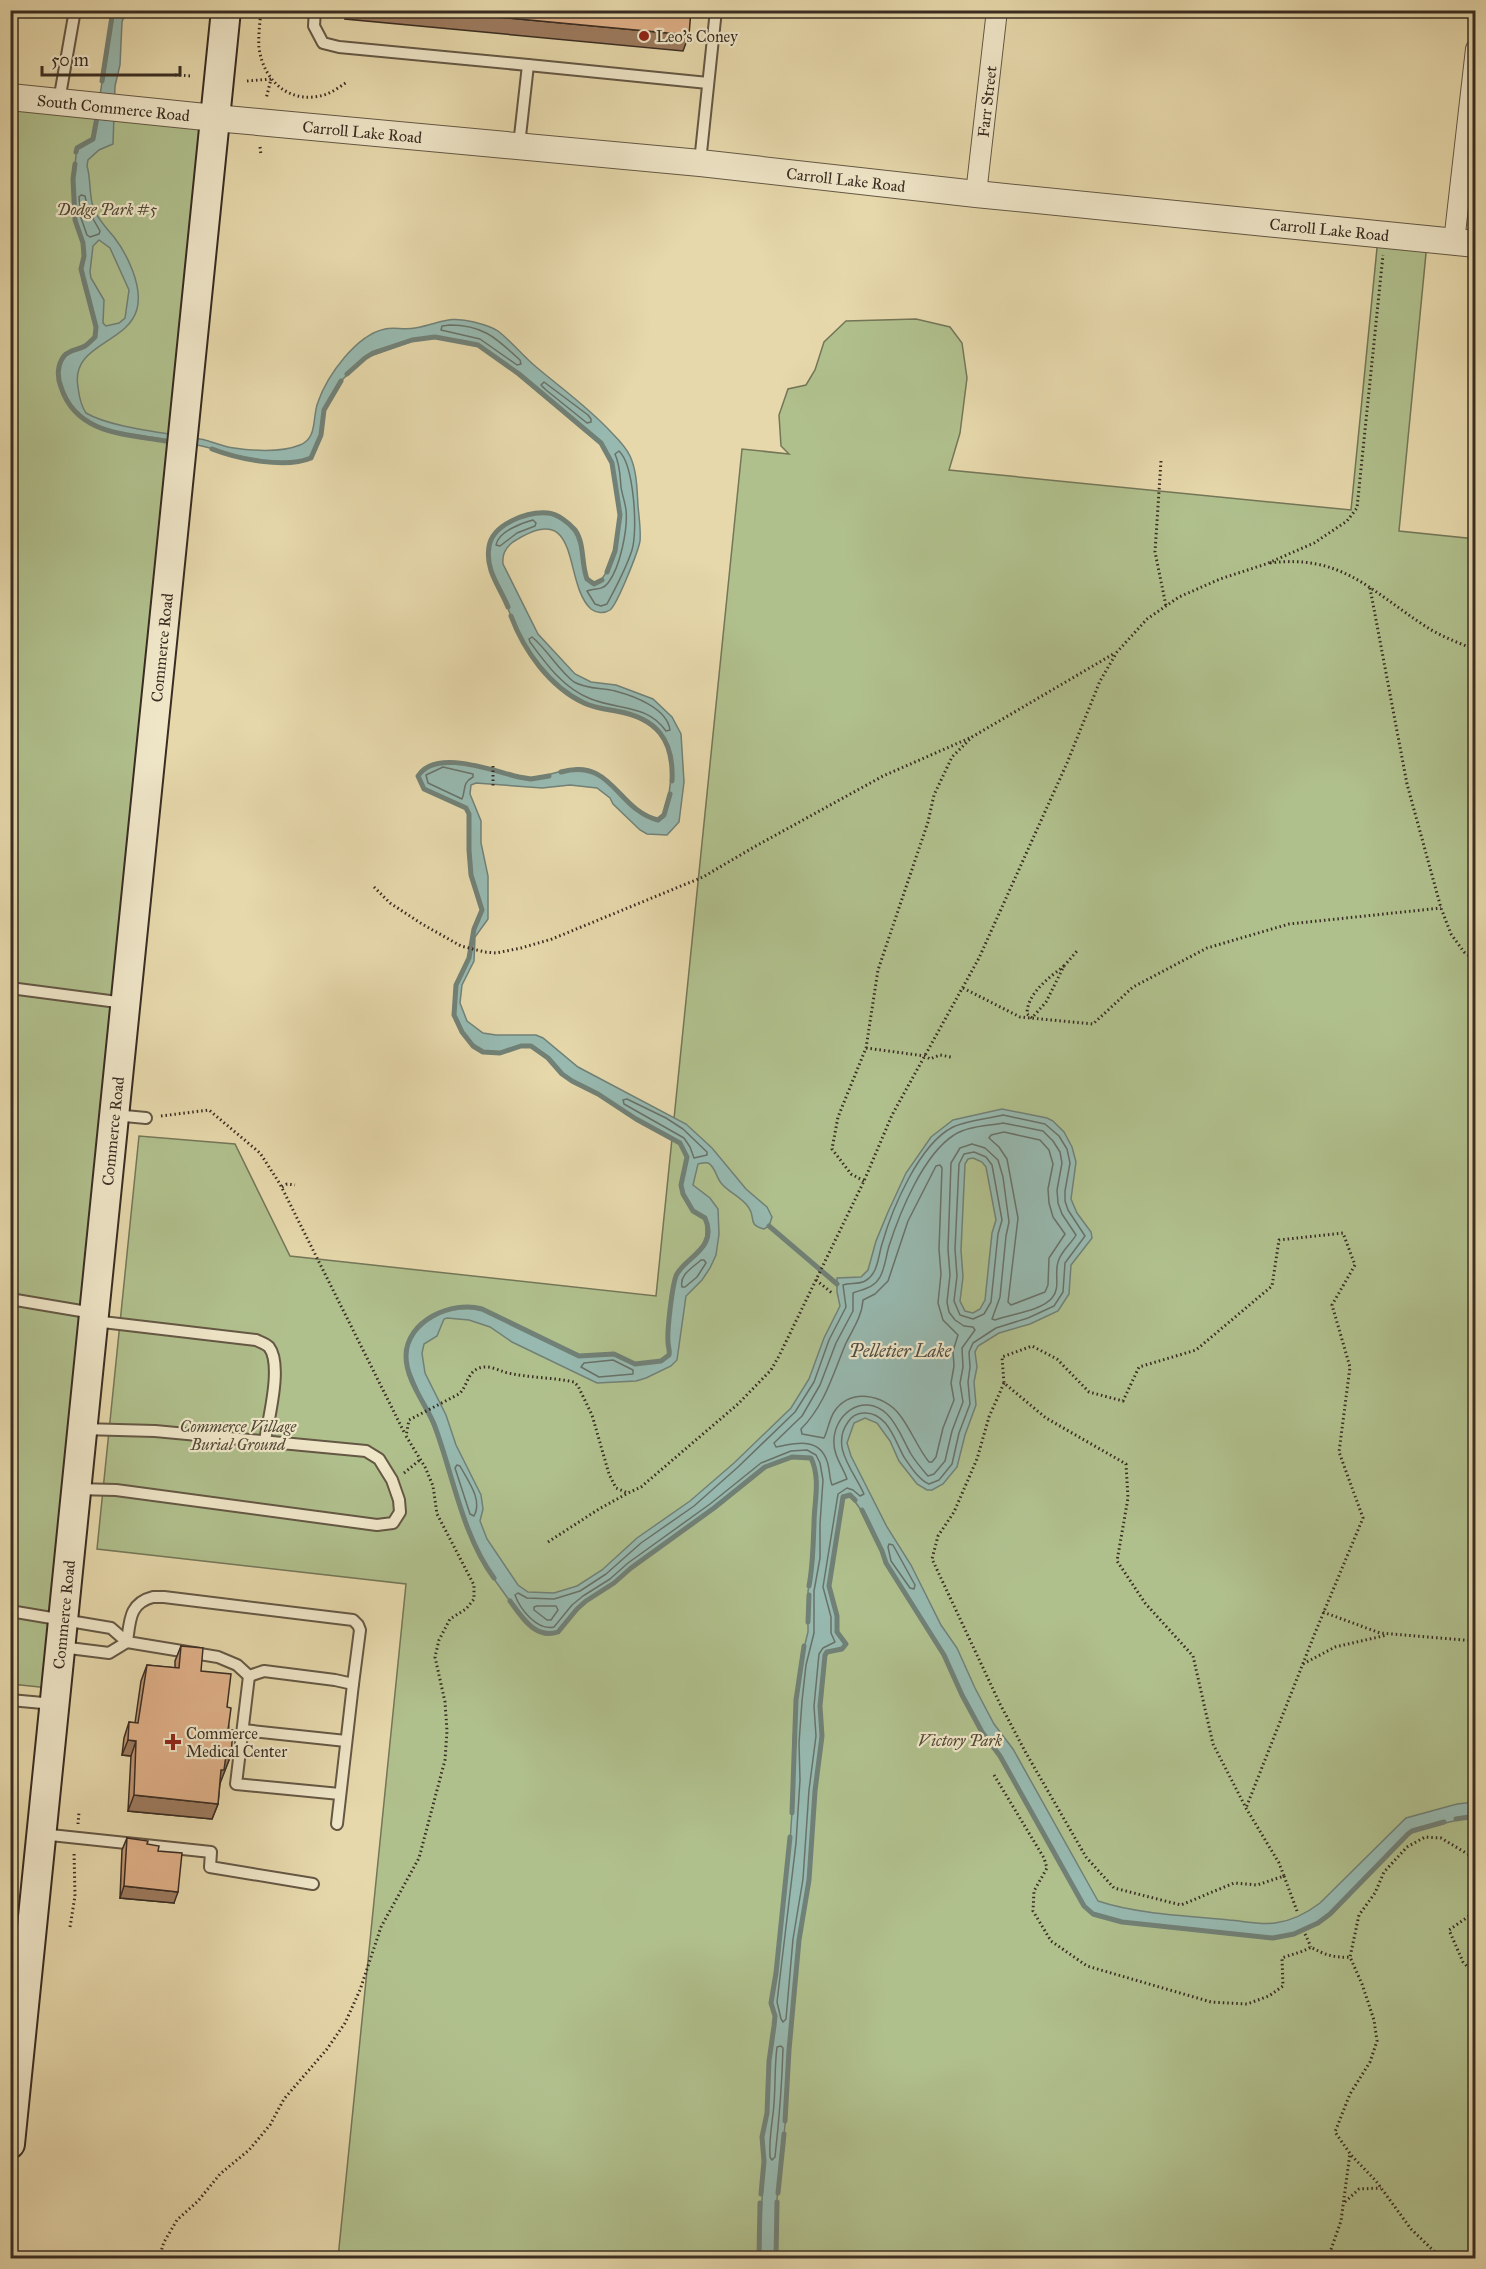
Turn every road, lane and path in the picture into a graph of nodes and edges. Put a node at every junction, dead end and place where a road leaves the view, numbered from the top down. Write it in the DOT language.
graph roads {
  1 [pos="75,10"];
  2 [pos="226,10"];
  3 [pos="261,10"];
  4 [pos="315,10"];
  5 [pos="716,10"];
  6 [pos="997,10"];
  7 [pos="1476,49"];
  8 [pos="528,65"];
  9 [pos="175,75"];
  10 [pos="192,75"];
  11 [pos="271,79"];
  12 [pos="247,81"];
  13 [pos="347,82"];
  14 [pos="708,83"];
  15 [pos="10,97"];
  16 [pos="266,99"];
  17 [pos="58,101"];
  18 [pos="215,118"];
  19 [pos="519,146"];
  20 [pos="260,147"];
  21 [pos="261,155"];
  22 [pos="700,163"];
  23 [pos="976,194"];
  24 [pos="1385,235"];
  25 [pos="1465,243"];
  26 [pos="1161,461"];
  27 [pos="1266,564"];
  28 [pos="1370,588"];
  29 [pos="1166,606"];
  30 [pos="1476,650"];
  31 [pos="1117,652"];
  32 [pos="972,737"];
  33 [pos="493,766"];
  34 [pos="494,788"];
  35 [pos="374,886"];
  36 [pos="1441,908"];
  37 [pos="1077,951"];
  38 [pos="1476,961"];
  39 [pos="1064,966"];
  40 [pos="10,988"];
  41 [pos="963,988"];
  42 [pos="125,1003"];
  43 [pos="1032,1018"];
  44 [pos="866,1048"];
  45 [pos="925,1056"];
  46 [pos="951,1057"];
  47 [pos="114,1115"];
  48 [pos="146,1118"];
  49 [pos="864,1181"];
  50 [pos="295,1185"];
  51 [pos="282,1187"];
  52 [pos="816,1280"];
  53 [pos="831,1293"];
  54 [pos="10,1299"];
  55 [pos="94,1317"];
  56 [pos="1004,1383"];
  57 [pos="82,1429"];
  58 [pos="406,1436"];
  59 [pos="264,1441"];
  60 [pos="421,1459"];
  61 [pos="392,1480"];
  62 [pos="76,1489"];
  63 [pos="628,1493"];
  64 [pos="548,1542"];
  65 [pos="10,1611"];
  66 [pos="1323,1612"];
  67 [pos="62,1633"];
  68 [pos="1391,1634"];
  69 [pos="1476,1641"];
  70 [pos="127,1642"];
  71 [pos="1302,1665"];
  72 [pos="249,1676"];
  73 [pos="353,1684"];
  74 [pos="10,1700"];
  75 [pos="54,1704"];
  76 [pos="243,1730"];
  77 [pos="346,1741"];
  78 [pos="994,1775"];
  79 [pos="340,1794"];
  80 [pos="1246,1808"];
  81 [pos="79,1812"];
  82 [pos="337,1824"];
  83 [pos="41,1834"];
  84 [pos="77,1838"];
  85 [pos="1476,1859"];
  86 [pos="1284,1876"];
  87 [pos="313,1884"];
  88 [pos="1476,1905"];
  89 [pos="1297,1911"];
  90 [pos="70,1927"];
  91 [pos="1305,1934"];
  92 [pos="1311,1947"];
  93 [pos="1350,1957"];
  94 [pos="1476,1976"];
  95 [pos="11,2133"];
  96 [pos="1350,2153"];
  97 [pos="1381,2188"];
  98 [pos="1343,2203"];
  99 [pos="159,2259"];
  100 [pos="1328,2259"];
  101 [pos="1441,2259"];
  1 -- 17 [label="lane"];
  2 -- 18 [label="main road, Commerce Road"];
  3 -- 11 [label="path"];
  4 -- 8 [label="lane"];
  5 -- 14 [label="lane"];
  6 -- 23 [label="street, Farr Street"];
  7 -- 25 [label="street"];
  8 -- 14 [label="lane"];
  8 -- 19 [label="lane"];
  9 -- 10 [label="path"];
  11 -- 12 [label="path"];
  11 -- 13 [label="path"];
  11 -- 16 [label="path"];
  14 -- 22 [label="lane"];
  15 -- 17 [label="street, South Commerce Road"];
  17 -- 18 [label="street, South Commerce Road"];
  18 -- 19 [label="street, Carroll Lake Road"];
  18 -- 42 [label="main road, Commerce Road"];
  19 -- 22 [label="street, Carroll Lake Road"];
  20 -- 21 [label="path"];
  22 -- 23 [label="street, Carroll Lake Road"];
  23 -- 24 [label="street, Carroll Lake Road"];
  24 -- 25 [label="street, Carroll Lake Road"];
  24 -- 27 [label="path"];
  26 -- 29 [label="path"];
  27 -- 28 [label="path"];
  27 -- 29 [label="path"];
  28 -- 30 [label="path"];
  28 -- 36 [label="path"];
  29 -- 31 [label="path"];
  31 -- 32 [label="path"];
  31 -- 41 [label="path"];
  32 -- 35 [label="path"];
  32 -- 44 [label="path"];
  33 -- 34 [label="path"];
  36 -- 38 [label="path"];
  36 -- 43 [label="path"];
  37 -- 39 [label="path"];
  39 -- 43 [label="path"];
  39 -- 43 [label="path"];
  40 -- 42 [label="lane"];
  41 -- 43 [label="path"];
  41 -- 45 [label="path"];
  42 -- 47 [label="main road, Commerce Road"];
  44 -- 45 [label="path"];
  44 -- 49 [label="path"];
  45 -- 46 [label="path"];
  45 -- 49 [label="path"];
  47 -- 48 [label="lane"];
  47 -- 55 [label="main road, Commerce Road"];
  48 -- 51 [label="path"];
  49 -- 52 [label="path"];
  50 -- 51 [label="path"];
  51 -- 58 [label="path"];
  52 -- 53 [label="path"];
  52 -- 63 [label="path"];
  54 -- 55 [label="lane"];
  55 -- 57 [label="main road, Commerce Road"];
  55 -- 59 [label="lane"];
  56 -- 66 [label="path"];
  56 -- 80 [label="path"];
  56 -- 86 [label="path"];
  57 -- 59 [label="lane"];
  57 -- 62 [label="main road, Commerce Road"];
  58 -- 60 [label="path"];
  58 -- 63 [label="path"];
  59 -- 61 [label="lane"];
  60 -- 61 [label="path"];
  60 -- 99 [label="path"];
  61 -- 62 [label="lane"];
  62 -- 67 [label="main road, Commerce Road"];
  63 -- 64 [label="path"];
  65 -- 67 [label="lane"];
  66 -- 68 [label="path"];
  66 -- 71 [label="path"];
  67 -- 70 [label="lane"];
  67 -- 70 [label="lane"];
  67 -- 75 [label="main road, Commerce Road"];
  68 -- 69 [label="path"];
  68 -- 71 [label="path"];
  70 -- 72 [label="lane"];
  70 -- 73 [label="lane"];
  71 -- 80 [label="path"];
  72 -- 73 [label="lane"];
  72 -- 76 [label="lane"];
  73 -- 77 [label="lane"];
  74 -- 75 [label="lane"];
  75 -- 83 [label="main road, Commerce Road"];
  76 -- 77 [label="lane"];
  76 -- 79 [label="lane"];
  77 -- 79 [label="lane"];
  78 -- 92 [label="path"];
  79 -- 82 [label="lane"];
  80 -- 86 [label="path"];
  81 -- 84 [label="path"];
  83 -- 84 [label="lane"];
  83 -- 95 [label="main road, Commerce Road"];
  84 -- 87 [label="lane"];
  84 -- 90 [label="path"];
  85 -- 93 [label="path"];
  86 -- 89 [label="path"];
  88 -- 94 [label="path"];
  91 -- 92 [label="path"];
  92 -- 93 [label="path"];
  93 -- 96 [label="path"];
  96 -- 97 [label="path"];
  96 -- 98 [label="path"];
  97 -- 98 [label="path"];
  97 -- 101 [label="path"];
  98 -- 100 [label="path"];
}
